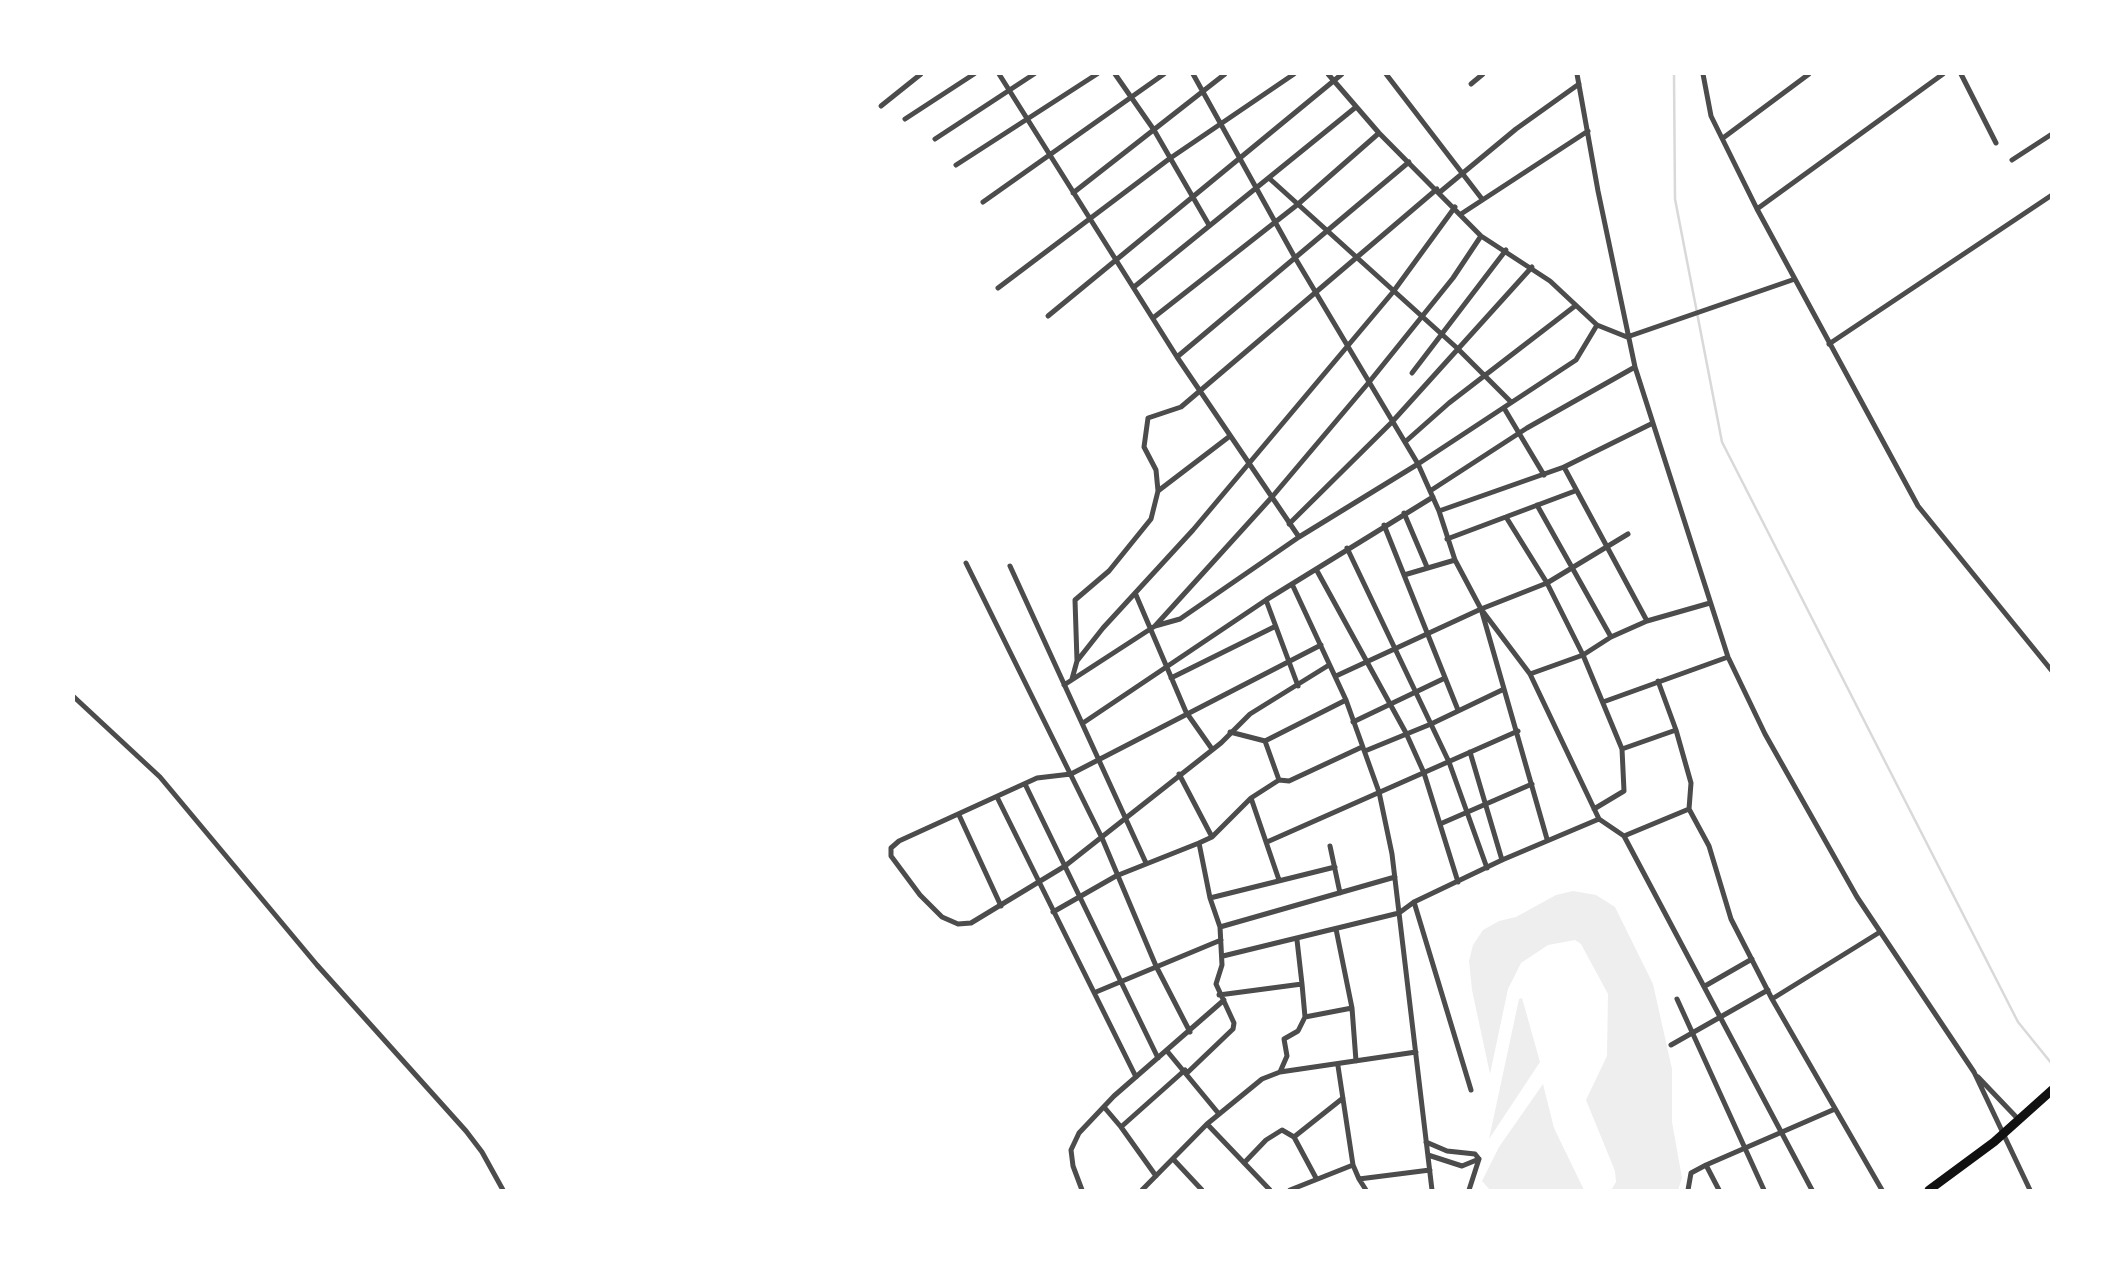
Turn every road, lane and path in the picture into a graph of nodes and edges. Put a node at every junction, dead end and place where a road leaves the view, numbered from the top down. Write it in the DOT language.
graph roads {
  1 [pos="920,74"];
  2 [pos="974,74"];
  3 [pos="999,74"];
  4 [pos="1034,74"];
  5 [pos="1097,74"];
  6 [pos="1115,74"];
  7 [pos="1164,74"];
  8 [pos="1194,74"];
  9 [pos="1225,74"];
  10 [pos="1294,74"];
  11 [pos="1328,74"];
  12 [pos="1342,74"];
  13 [pos="1386,74"];
  14 [pos="1483,74"];
  15 [pos="1577,74"];
  16 [pos="1703,74"];
  17 [pos="1809,74"];
  18 [pos="1943,74"];
  19 [pos="1961,74"];
  20 [pos="1333,81"];
  21 [pos="1471,84"];
  22 [pos="1579,84"];
  23 [pos="1009,90"];
  24 [pos="1203,90"];
  25 [pos="1132,100"];
  26 [pos="881,106"];
  27 [pos="1356,107"];
  28 [pos="905,119"];
  29 [pos="1028,120"];
  30 [pos="1221,122"];
  31 [pos="1154,130"];
  32 [pos="1587,131"];
  33 [pos="1379,133"];
  34 [pos="2052,134"];
  35 [pos="1723,138"];
  36 [pos="935,139"];
  37 [pos="1996,143"];
  38 [pos="1051,154"];
  39 [pos="1238,156"];
  40 [pos="1169,159"];
  41 [pos="2012,160"];
  42 [pos="1409,162"];
  43 [pos="956,165"];
  44 [pos="1462,172"];
  45 [pos="1270,179"];
  46 [pos="1257,187"];
  47 [pos="1438,191"];
  48 [pos="1073,192"];
  49 [pos="2052,195"];
  50 [pos="1191,196"];
  51 [pos="1482,199"];
  52 [pos="983,202"];
  53 [pos="1297,205"];
  54 [pos="1455,207"];
  55 [pos="1757,209"];
  56 [pos="1461,214"];
  57 [pos="1090,217"];
  58 [pos="1275,220"];
  59 [pos="1209,225"];
  60 [pos="1326,232"];
  61 [pos="1480,236"];
  62 [pos="1506,250"];
  63 [pos="1294,256"];
  64 [pos="1115,257"];
  65 [pos="1355,257"];
  66 [pos="1532,267"];
  67 [pos="1795,279"];
  68 [pos="998,288"];
  69 [pos="1134,288"];
  70 [pos="1316,291"];
  71 [pos="1393,292"];
  72 [pos="1575,306"];
  73 [pos="1048,316"];
  74 [pos="1422,317"];
  75 [pos="1153,318"];
  76 [pos="1597,326"];
  77 [pos="1441,334"];
  78 [pos="1627,337"];
  79 [pos="1829,344"];
  80 [pos="1348,346"];
  81 [pos="1457,348"];
  82 [pos="1177,357"];
  83 [pos="1635,367"];
  84 [pos="1412,373"];
  85 [pos="1485,376"];
  86 [pos="1370,381"];
  87 [pos="1199,389"];
  88 [pos="1511,402"];
  89 [pos="1504,408"];
  90 [pos="1392,422"];
  91 [pos="1653,423"];
  92 [pos="1519,433"];
  93 [pos="1230,436"];
  94 [pos="1405,442"];
  95 [pos="1249,463"];
  96 [pos="1418,464"];
  97 [pos="1564,467"];
  98 [pos="1544,475"];
  99 [pos="1158,491"];
  100 [pos="1574,491"];
  101 [pos="1431,494"];
  102 [pos="1272,497"];
  103 [pos="1537,505"];
  104 [pos="1439,511"];
  105 [pos="1404,513"];
  106 [pos="1506,517"];
  107 [pos="1289,524"];
  108 [pos="1384,525"];
  109 [pos="1628,534"];
  110 [pos="1299,537"];
  111 [pos="1447,539"];
  112 [pos="1347,548"];
  113 [pos="1605,548"];
  114 [pos="1455,560"];
  115 [pos="966,563"];
  116 [pos="1010,566"];
  117 [pos="1427,567"];
  118 [pos="1572,567"];
  119 [pos="1315,569"];
  120 [pos="1404,575"];
  121 [pos="1546,583"];
  122 [pos="1292,584"];
  123 [pos="1136,595"];
  124 [pos="1266,600"];
  125 [pos="1710,603"];
  126 [pos="1481,609"];
  127 [pos="1647,621"];
  128 [pos="1155,626"];
  129 [pos="1275,627"];
  130 [pos="1148,630"];
  131 [pos="1426,634"];
  132 [pos="1611,637"];
  133 [pos="1321,645"];
  134 [pos="1394,649"];
  135 [pos="1583,655"];
  136 [pos="1728,657"];
  137 [pos="1287,660"];
  138 [pos="1077,661"];
  139 [pos="1366,663"];
  140 [pos="1166,666"];
  141 [pos="1329,666"];
  142 [pos="2052,671"];
  143 [pos="1530,674"];
  144 [pos="1336,676"];
  145 [pos="1171,678"];
  146 [pos="1445,678"];
  147 [pos="1072,680"];
  148 [pos="1658,681"];
  149 [pos="1063,685"];
  150 [pos="1298,686"];
  151 [pos="1502,690"];
  152 [pos="1413,692"];
  153 [pos="74,697"];
  154 [pos="1346,701"];
  155 [pos="1603,702"];
  156 [pos="1390,704"];
  157 [pos="1458,710"];
  158 [pos="1186,712"];
  159 [pos="1353,722"];
  160 [pos="1083,723"];
  161 [pos="1431,724"];
  162 [pos="1676,730"];
  163 [pos="1518,731"];
  164 [pos="1230,732"];
  165 [pos="1406,733"];
  166 [pos="1265,741"];
  167 [pos="1212,749"];
  168 [pos="1364,749"];
  169 [pos="1622,749"];
  170 [pos="1470,752"];
  171 [pos="1098,759"];
  172 [pos="1449,762"];
  173 [pos="1424,773"];
  174 [pos="1071,774"];
  175 [pos="1179,774"];
  176 [pos="1279,780"];
  177 [pos="1025,784"];
  178 [pos="1532,784"];
  179 [pos="1379,792"];
  180 [pos="997,797"];
  181 [pos="1251,798"];
  182 [pos="1486,804"];
  183 [pos="1689,808"];
  184 [pos="1594,809"];
  185 [pos="1468,812"];
  186 [pos="959,815"];
  187 [pos="1127,816"];
  188 [pos="1599,819"];
  189 [pos="1440,824"];
  190 [pos="1624,836"];
  191 [pos="1212,837"];
  192 [pos="1102,838"];
  193 [pos="1547,839"];
  194 [pos="1267,842"];
  195 [pos="1199,843"];
  196 [pos="1330,846"];
  197 [pos="1502,860"];
  198 [pos="1146,863"];
  199 [pos="1065,866"];
  200 [pos="1335,867"];
  201 [pos="1487,867"];
  202 [pos="1116,876"];
  203 [pos="1395,877"];
  204 [pos="1279,880"];
  205 [pos="1458,882"];
  206 [pos="1039,884"];
  207 [pos="1340,893"];
  208 [pos="1080,895"];
  209 [pos="1210,898"];
  210 [pos="1414,902"];
  211 [pos="1001,906"];
  212 [pos="1053,912"];
  213 [pos="1399,913"];
  214 [pos="1220,927"];
  215 [pos="1336,929"];
  216 [pos="1880,932"];
  217 [pos="1221,940"];
  218 [pos="1297,940"];
  219 [pos="1223,956"];
  220 [pos="1752,959"];
  221 [pos="1156,965"];
  222 [pos="1121,982"];
  223 [pos="1302,984"];
  224 [pos="1705,986"];
  225 [pos="1768,990"];
  226 [pos="1096,992"];
  227 [pos="1222,997"];
  228 [pos="1677,999"];
  229 [pos="1772,999"];
  230 [pos="1352,1008"];
  231 [pos="1305,1017"];
  232 [pos="1723,1018"];
  233 [pos="1190,1032"];
  234 [pos="1692,1035"];
  235 [pos="1671,1045"];
  236 [pos="1167,1051"];
  237 [pos="1416,1052"];
  238 [pos="1158,1058"];
  239 [pos="1356,1062"];
  240 [pos="1338,1066"];
  241 [pos="1186,1071"];
  242 [pos="1280,1072"];
  243 [pos="1973,1072"];
  244 [pos="1136,1077"];
  245 [pos="1471,1090"];
  246 [pos="2052,1090"];
  247 [pos="1343,1098"];
  248 [pos="1104,1107"];
  249 [pos="1835,1109"];
  250 [pos="1219,1114"];
  251 [pos="2019,1120"];
  252 [pos="1207,1124"];
  253 [pos="1121,1127"];
  254 [pos="1783,1133"];
  255 [pos="2004,1133"];
  256 [pos="1294,1137"];
  257 [pos="1426,1142"];
  258 [pos="1745,1150"];
  259 [pos="1428,1155"];
  260 [pos="1479,1159"];
  261 [pos="1174,1160"];
  262 [pos="1244,1163"];
  263 [pos="1353,1165"];
  264 [pos="1706,1165"];
  265 [pos="1430,1170"];
  266 [pos="1156,1176"];
  267 [pos="1316,1178"];
  268 [pos="1359,1179"];
  269 [pos="503,1191"];
  270 [pos="1082,1191"];
  271 [pos="1142,1191"];
  272 [pos="1202,1191"];
  273 [pos="1270,1191"];
  274 [pos="1290,1191"];
  275 [pos="1367,1191"];
  276 [pos="1432,1191"];
  277 [pos="1469,1191"];
  278 [pos="1688,1191"];
  279 [pos="1719,1191"];
  280 [pos="1764,1191"];
  281 [pos="1812,1191"];
  282 [pos="1882,1191"];
  283 [pos="1929,1191"];
  284 [pos="2029,1191"];
  1 -- 26 [label="street"];
  2 -- 28 [label="street"];
  3 -- 23 [label="street"];
  4 -- 23 [label="street"];
  5 -- 29 [label="street"];
  6 -- 25 [label="street"];
  7 -- 25 [label="street"];
  8 -- 24 [label="street"];
  9 -- 24 [label="street"];
  10 -- 30 [label="street"];
  11 -- 20 [label="street"];
  12 -- 20 [label="street"];
  13 -- 44 [label="street"];
  14 -- 21 [label="street"];
  15 -- 22 [label="street"];
  16 -- 35 [label="street"];
  17 -- 35 [label="street"];
  18 -- 55 [label="street"];
  19 -- 37 [label="street"];
  20 -- 27 [label="street"];
  20 -- 39 [label="street"];
  22 -- 32 [label="street"];
  22 -- 44 [label="street"];
  23 -- 29 [label="street"];
  23 -- 36 [label="street"];
  24 -- 30 [label="street"];
  24 -- 31 [label="street"];
  25 -- 31 [label="street"];
  25 -- 38 [label="street"];
  27 -- 33 [label="street"];
  27 -- 45 [label="street"];
  29 -- 38 [label="street"];
  29 -- 43 [label="street"];
  30 -- 39 [label="street"];
  30 -- 40 [label="street"];
  31 -- 40 [label="street"];
  31 -- 48 [label="street"];
  32 -- 51 [label="street"];
  32 -- 78 [label="street"];
  33 -- 42 [label="street"];
  33 -- 53 [label="street"];
  34 -- 41 [label="street"];
  35 -- 55 [label="street"];
  38 -- 48 [label="street"];
  38 -- 52 [label="street"];
  39 -- 46 [label="street"];
  39 -- 50 [label="street"];
  40 -- 50 [label="street"];
  40 -- 57 [label="street"];
  42 -- 47 [label="street"];
  42 -- 60 [label="street"];
  44 -- 47 [label="street"];
  44 -- 51 [label="street"];
  45 -- 46 [label="street"];
  45 -- 53 [label="street"];
  46 -- 58 [label="street"];
  46 -- 59 [label="street"];
  47 -- 54 [label="street"];
  47 -- 65 [label="street"];
  48 -- 57 [label="street"];
  49 -- 79 [label="street"];
  50 -- 59 [label="street"];
  50 -- 64 [label="street"];
  51 -- 56 [label="street"];
  53 -- 58 [label="street"];
  53 -- 60 [label="street"];
  54 -- 56 [label="street"];
  54 -- 71 [label="street"];
  55 -- 67 [label="street"];
  56 -- 61 [label="street"];
  57 -- 64 [label="street"];
  57 -- 68 [label="street"];
  58 -- 63 [label="street"];
  58 -- 75 [label="street"];
  59 -- 69 [label="street"];
  60 -- 63 [label="street"];
  60 -- 65 [label="street"];
  61 -- 62 [label="street"];
  61 -- 74 [label="street"];
  62 -- 66 [label="street"];
  62 -- 77 [label="street"];
  63 -- 70 [label="street"];
  63 -- 82 [label="street"];
  64 -- 69 [label="street"];
  64 -- 73 [label="street"];
  65 -- 70 [label="street"];
  65 -- 71 [label="street"];
  66 -- 72 [label="street"];
  66 -- 81 [label="street"];
  67 -- 78 [label="street"];
  67 -- 79 [label="street"];
  69 -- 75 [label="street"];
  70 -- 80 [label="street"];
  70 -- 87 [label="street"];
  71 -- 74 [label="street"];
  71 -- 80 [label="street"];
  72 -- 76 [label="street"];
  72 -- 85 [label="street"];
  74 -- 77 [label="street"];
  74 -- 86 [label="street"];
  75 -- 82 [label="street"];
  76 -- 78 [label="street"];
  76 -- 88 [label="street"];
  77 -- 81 [label="street"];
  77 -- 84 [label="street"];
  78 -- 83 [label="street"];
  79 -- 142 [label="street"];
  80 -- 86 [label="street"];
  80 -- 95 [label="street"];
  81 -- 85 [label="street"];
  81 -- 90 [label="street"];
  82 -- 87 [label="street"];
  83 -- 91 [label="street"];
  83 -- 92 [label="street"];
  85 -- 88 [label="street"];
  85 -- 94 [label="street"];
  86 -- 90 [label="street"];
  86 -- 102 [label="street"];
  87 -- 93 [label="street"];
  87 -- 99 [label="street"];
  88 -- 89 [label="street"];
  89 -- 92 [label="street"];
  89 -- 96 [label="street"];
  90 -- 94 [label="street"];
  90 -- 107 [label="street"];
  91 -- 97 [label="street"];
  91 -- 125 [label="street"];
  92 -- 98 [label="street"];
  92 -- 101 [label="street"];
  93 -- 95 [label="street"];
  93 -- 99 [label="street"];
  94 -- 96 [label="street"];
  95 -- 102 [label="street"];
  95 -- 123 [label="street"];
  96 -- 101 [label="street"];
  96 -- 110 [label="street"];
  97 -- 98 [label="street"];
  97 -- 100 [label="street"];
  98 -- 104 [label="street"];
  99 -- 138 [label="street"];
  100 -- 103 [label="street"];
  100 -- 113 [label="street"];
  101 -- 104 [label="street"];
  101 -- 105 [label="street"];
  102 -- 107 [label="street"];
  102 -- 128 [label="street"];
  103 -- 106 [label="street"];
  103 -- 118 [label="street"];
  104 -- 111 [label="street"];
  105 -- 108 [label="street"];
  105 -- 117 [label="street"];
  106 -- 111 [label="street"];
  106 -- 121 [label="street"];
  107 -- 110 [label="street"];
  108 -- 112 [label="street"];
  108 -- 120 [label="street"];
  109 -- 113 [label="street"];
  110 -- 128 [label="street"];
  111 -- 114 [label="street"];
  112 -- 119 [label="street"];
  112 -- 134 [label="street"];
  113 -- 118 [label="street"];
  113 -- 127 [label="street"];
  114 -- 117 [label="street"];
  114 -- 126 [label="street"];
  115 -- 174 [label="street"];
  116 -- 149 [label="street"];
  117 -- 120 [label="street"];
  118 -- 121 [label="street"];
  118 -- 132 [label="street"];
  119 -- 122 [label="street"];
  119 -- 139 [label="street"];
  120 -- 131 [label="street"];
  121 -- 126 [label="street"];
  121 -- 135 [label="street"];
  122 -- 124 [label="street"];
  122 -- 133 [label="street"];
  123 -- 130 [label="street"];
  123 -- 138 [label="street"];
  124 -- 129 [label="street"];
  124 -- 140 [label="street"];
  125 -- 127 [label="street"];
  125 -- 136 [label="street"];
  126 -- 131 [label="street"];
  126 -- 143 [label="street"];
  126 -- 151 [label="street"];
  127 -- 132 [label="street"];
  128 -- 130 [label="street"];
  129 -- 137 [label="street"];
  129 -- 145 [label="street"];
  130 -- 140 [label="street"];
  130 -- 147 [label="street"];
  131 -- 134 [label="street"];
  131 -- 146 [label="street"];
  132 -- 135 [label="street"];
  133 -- 137 [label="street"];
  133 -- 141 [label="street"];
  134 -- 139 [label="street"];
  134 -- 152 [label="street"];
  135 -- 143 [label="street"];
  135 -- 155 [label="street"];
  136 -- 148 [label="street"];
  136 -- 216 [label="street"];
  137 -- 150 [label="street"];
  137 -- 158 [label="street"];
  138 -- 147 [label="street"];
  139 -- 144 [label="street"];
  139 -- 156 [label="street"];
  140 -- 145 [label="street"];
  140 -- 160 [label="street"];
  141 -- 144 [label="street"];
  141 -- 150 [label="street"];
  143 -- 184 [label="street"];
  144 -- 154 [label="street"];
  145 -- 158 [label="street"];
  146 -- 152 [label="street"];
  146 -- 157 [label="street"];
  147 -- 149 [label="street"];
  148 -- 155 [label="street"];
  148 -- 162 [label="street"];
  149 -- 160 [label="street"];
  150 -- 164 [label="street"];
  151 -- 157 [label="street"];
  151 -- 163 [label="street"];
  152 -- 156 [label="street"];
  152 -- 161 [label="street"];
  153 -- 269 [label="street"];
  154 -- 159 [label="street"];
  154 -- 166 [label="street"];
  155 -- 169 [label="street"];
  156 -- 159 [label="street"];
  156 -- 165 [label="street"];
  157 -- 161 [label="street"];
  158 -- 167 [label="street"];
  158 -- 171 [label="street"];
  159 -- 168 [label="street"];
  160 -- 171 [label="street"];
  161 -- 165 [label="street"];
  161 -- 172 [label="street"];
  162 -- 169 [label="street"];
  162 -- 183 [label="street"];
  163 -- 170 [label="street"];
  163 -- 178 [label="street"];
  164 -- 166 [label="street"];
  164 -- 167 [label="street"];
  165 -- 168 [label="street"];
  165 -- 173 [label="street"];
  166 -- 176 [label="street"];
  167 -- 175 [label="street"];
  168 -- 176 [label="street"];
  168 -- 179 [label="street"];
  169 -- 184 [label="street"];
  170 -- 172 [label="street"];
  170 -- 182 [label="street"];
  171 -- 174 [label="street"];
  171 -- 187 [label="street"];
  172 -- 173 [label="street"];
  172 -- 185 [label="street"];
  173 -- 179 [label="street"];
  173 -- 189 [label="street"];
  174 -- 177 [label="street"];
  174 -- 192 [label="street"];
  175 -- 187 [label="street"];
  175 -- 191 [label="street"];
  176 -- 181 [label="street"];
  177 -- 180 [label="street"];
  177 -- 199 [label="street"];
  178 -- 182 [label="street"];
  178 -- 193 [label="street"];
  179 -- 194 [label="street"];
  179 -- 203 [label="street"];
  180 -- 186 [label="street"];
  180 -- 206 [label="street"];
  181 -- 191 [label="street"];
  181 -- 194 [label="street"];
  182 -- 185 [label="street"];
  182 -- 197 [label="street"];
  183 -- 190 [label="street"];
  183 -- 220 [label="street"];
  184 -- 188 [label="street"];
  185 -- 189 [label="street"];
  185 -- 201 [label="street"];
  186 -- 211 [label="street"];
  186 -- 211 [label="street"];
  187 -- 192 [label="street"];
  187 -- 198 [label="street"];
  188 -- 190 [label="street"];
  188 -- 193 [label="street"];
  189 -- 205 [label="street"];
  190 -- 224 [label="street"];
  191 -- 195 [label="street"];
  192 -- 199 [label="street"];
  192 -- 202 [label="street"];
  193 -- 197 [label="street"];
  194 -- 204 [label="street"];
  195 -- 198 [label="street"];
  195 -- 209 [label="street"];
  196 -- 200 [label="street"];
  197 -- 201 [label="street"];
  198 -- 202 [label="street"];
  199 -- 206 [label="street"];
  199 -- 208 [label="street"];
  200 -- 204 [label="street"];
  200 -- 207 [label="street"];
  201 -- 205 [label="street"];
  202 -- 208 [label="street"];
  202 -- 221 [label="street"];
  203 -- 207 [label="street"];
  203 -- 213 [label="street"];
  204 -- 209 [label="street"];
  205 -- 210 [label="street"];
  206 -- 211 [label="street"];
  206 -- 212 [label="street"];
  207 -- 214 [label="street"];
  208 -- 212 [label="street"];
  208 -- 222 [label="street"];
  209 -- 214 [label="street"];
  210 -- 213 [label="street"];
  210 -- 245 [label="street"];
  212 -- 226 [label="street"];
  213 -- 215 [label="street"];
  213 -- 237 [label="street"];
  214 -- 217 [label="street"];
  215 -- 218 [label="street"];
  215 -- 230 [label="street"];
  216 -- 229 [label="street"];
  216 -- 243 [label="street"];
  217 -- 219 [label="street"];
  217 -- 221 [label="street"];
  218 -- 219 [label="street"];
  218 -- 223 [label="street"];
  219 -- 227 [label="street"];
  220 -- 224 [label="street"];
  220 -- 225 [label="street"];
  221 -- 222 [label="street"];
  221 -- 233 [label="street"];
  222 -- 226 [label="street"];
  222 -- 238 [label="street"];
  223 -- 227 [label="street"];
  223 -- 231 [label="street"];
  224 -- 232 [label="street"];
  225 -- 229 [label="street"];
  225 -- 232 [label="street"];
  226 -- 244 [label="street"];
  227 -- 233 [label="street"];
  227 -- 241 [label="street"];
  228 -- 234 [label="street"];
  229 -- 249 [label="street"];
  230 -- 231 [label="street"];
  230 -- 239 [label="street"];
  231 -- 242 [label="street"];
  232 -- 234 [label="street"];
  232 -- 254 [label="street"];
  233 -- 236 [label="street"];
  234 -- 235 [label="street"];
  234 -- 258 [label="street"];
  236 -- 238 [label="street"];
  236 -- 241 [label="street"];
  237 -- 239 [label="street"];
  237 -- 257 [label="street"];
  238 -- 244 [label="street"];
  239 -- 240 [label="street"];
  240 -- 242 [label="street"];
  240 -- 247 [label="street"];
  241 -- 250 [label="street"];
  241 -- 253 [label="street"];
  242 -- 250 [label="street"];
  243 -- 251 [label="street"];
  243 -- 255 [label="street"];
  244 -- 248 [label="street"];
  246 -- 251 [label="main road"];
  247 -- 256 [label="street"];
  247 -- 263 [label="street"];
  248 -- 253 [label="street"];
  248 -- 270 [label="street"];
  249 -- 254 [label="street"];
  249 -- 282 [label="street"];
  250 -- 252 [label="street"];
  251 -- 255 [label="main road"];
  252 -- 261 [label="street"];
  252 -- 262 [label="street"];
  253 -- 266 [label="street"];
  254 -- 258 [label="street"];
  254 -- 281 [label="street"];
  255 -- 283 [label="main road"];
  255 -- 284 [label="street"];
  256 -- 262 [label="street"];
  256 -- 267 [label="street"];
  257 -- 259 [label="street"];
  257 -- 260 [label="street"];
  258 -- 264 [label="street"];
  258 -- 280 [label="street"];
  259 -- 260 [label="street"];
  259 -- 265 [label="street"];
  260 -- 277 [label="street"];
  261 -- 266 [label="street"];
  261 -- 272 [label="street"];
  262 -- 273 [label="street"];
  263 -- 267 [label="street"];
  263 -- 268 [label="street"];
  264 -- 278 [label="street"];
  264 -- 279 [label="street"];
  265 -- 268 [label="street"];
  265 -- 276 [label="street"];
  266 -- 271 [label="street"];
  267 -- 274 [label="street"];
  268 -- 275 [label="street"];
}
